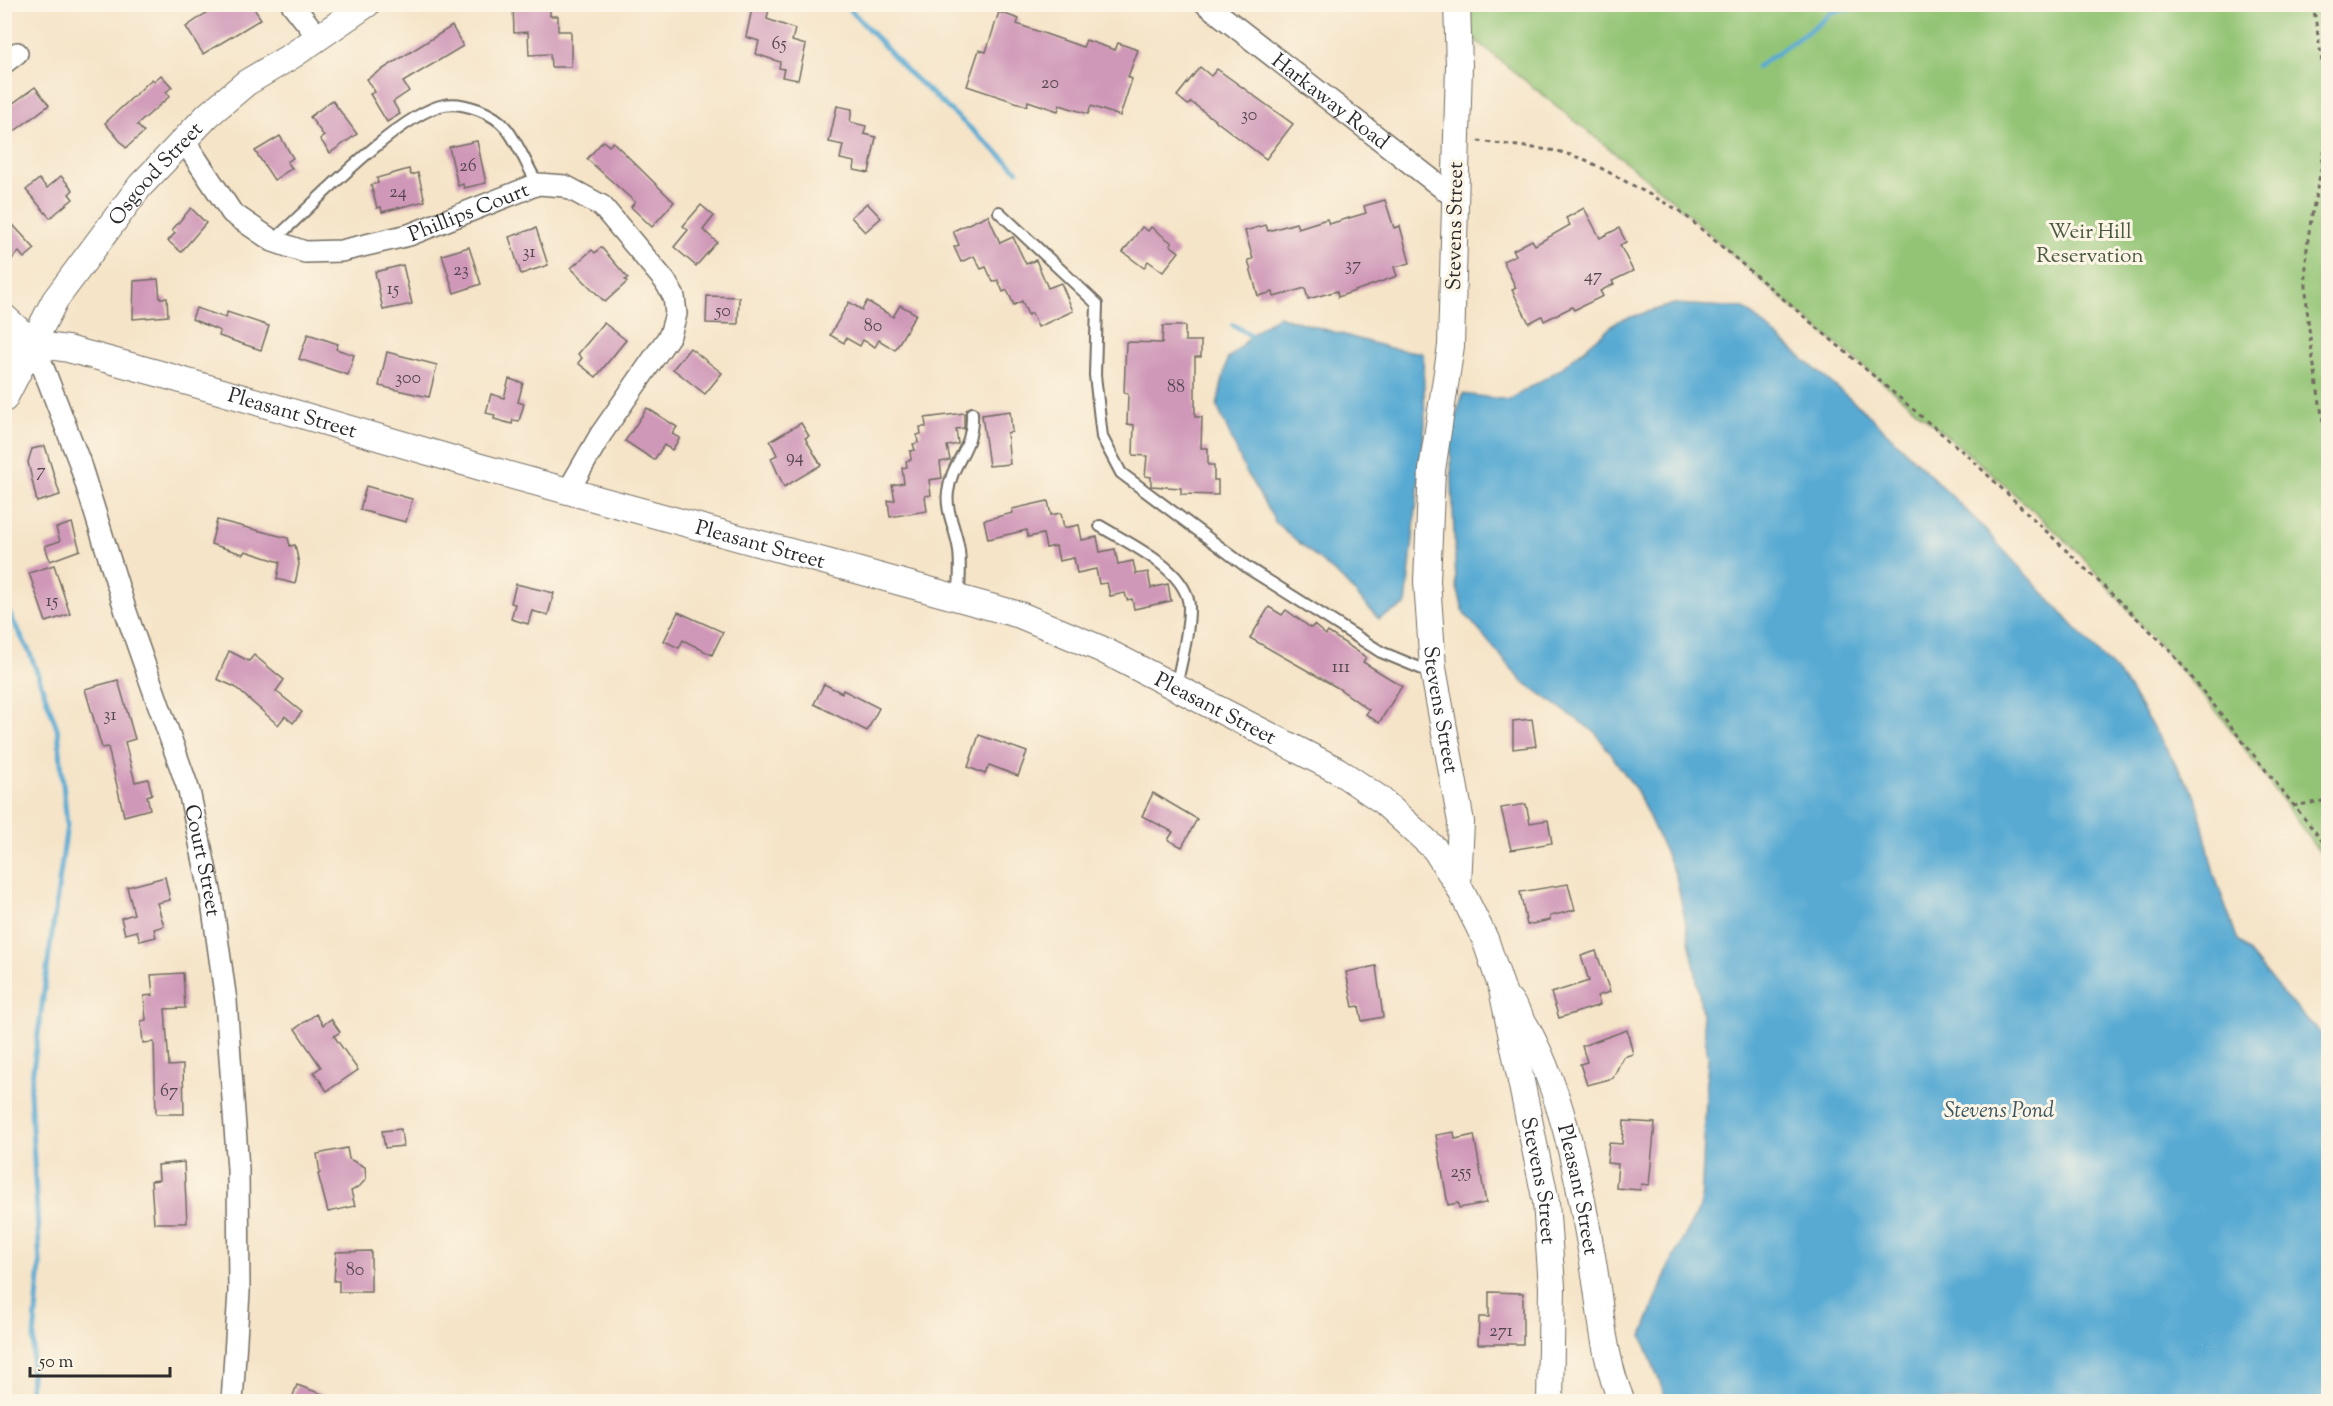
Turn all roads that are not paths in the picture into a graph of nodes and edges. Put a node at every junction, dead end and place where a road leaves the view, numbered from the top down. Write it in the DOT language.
graph roads {
  1 [pos="292,4"];
  2 [pos="367,4"];
  3 [pos="1206,4"];
  4 [pos="1457,4"];
  5 [pos="318,38"];
  6 [pos="183,139"];
  7 [pos="538,184"];
  8 [pos="1454,197"];
  9 [pos="999,212"];
  10 [pos="273,241"];
  11 [pos="4,317"];
  12 [pos="34,344"];
  13 [pos="4,348"];
  14 [pos="4,399"];
  15 [pos="972,413"];
  16 [pos="568,491"];
  17 [pos="1100,526"];
  18 [pos="959,598"];
  19 [pos="1435,674"];
  20 [pos="1176,687"];
  21 [pos="1458,885"];
  22 [pos="1502,989"];
  23 [pos="232,1401"];
  24 [pos="1550,1401"];
  25 [pos="1622,1401"];
  1 -- 5 [label="street"];
  2 -- 5 [label="street, Osgood Street"];
  3 -- 8 [label="street, Harkaway Road"];
  4 -- 8 [label="street, Stevens Street"];
  5 -- 6 [label="street, Osgood Street"];
  6 -- 10 [label="street, Phillips Court"];
  6 -- 12 [label="street, Osgood Street"];
  7 -- 10 [label="street, Phillips Court"];
  7 -- 10 [label="lane"];
  7 -- 16 [label="street, Phillips Court"];
  8 -- 19 [label="street, Stevens Street"];
  9 -- 19 [label="lane"];
  11 -- 12 [label="street"];
  12 -- 13 [label="street, Pleasant Street"];
  12 -- 14 [label="street, Osgood Street"];
  12 -- 16 [label="street, Pleasant Street"];
  12 -- 23 [label="street, Court Street"];
  15 -- 18 [label="lane"];
  16 -- 18 [label="street, Pleasant Street"];
  17 -- 20 [label="lane"];
  18 -- 20 [label="street, Pleasant Street"];
  19 -- 21 [label="street, Stevens Street"];
  20 -- 21 [label="street, Pleasant Street"];
  21 -- 22 [label="street, Stevens Street"];
  22 -- 24 [label="street, Stevens Street"];
  22 -- 25 [label="street, Pleasant Street"];
}
